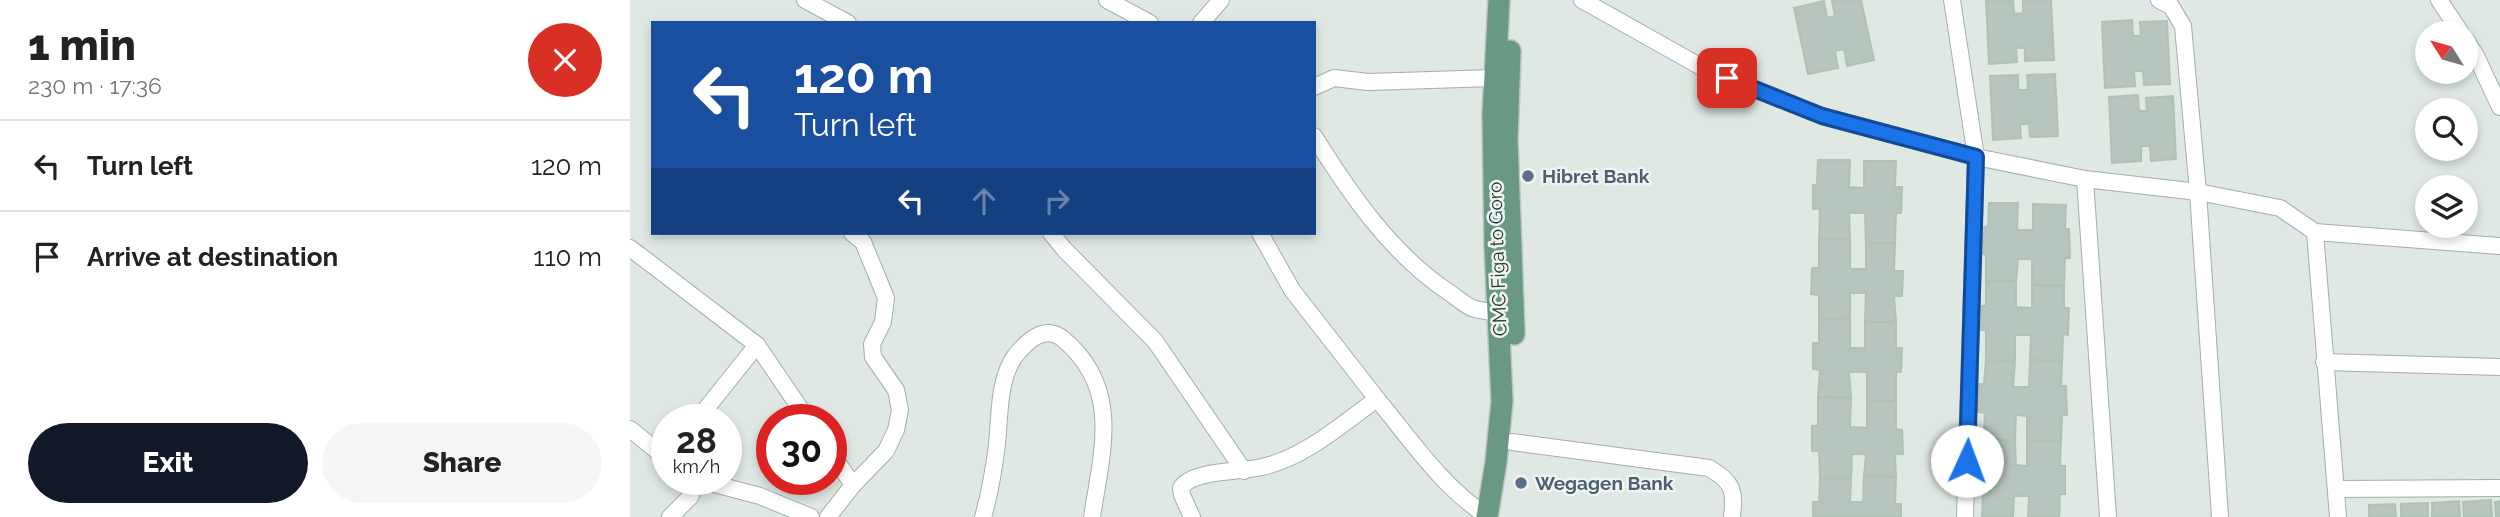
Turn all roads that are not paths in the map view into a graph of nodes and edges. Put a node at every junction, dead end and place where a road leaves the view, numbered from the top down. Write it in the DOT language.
graph roads {
  1 [pos="805,0"];
  2 [pos="1107,0"];
  3 [pos="1220,0"];
  4 [pos="1499,0"];
  5 [pos="1513,0"];
  6 [pos="1582,0"];
  7 [pos="1952,0"];
  8 [pos="2159,0"];
  9 [pos="2439,0"];
  10 [pos="829,19"];
  11 [pos="1146,21"];
  12 [pos="1203,21"];
  13 [pos="2453,21"];
  14 [pos="2478,60"];
  15 [pos="1494,78"];
  16 [pos="1316,86"];
  17 [pos="2500,107"];
  18 [pos="1316,139"];
  19 [pos="1976,157"];
  20 [pos="2085,179"];
  21 [pos="2198,192"];
  22 [pos="2315,232"];
  23 [pos="854,235"];
  24 [pos="1053,235"];
  25 [pos="1261,235"];
  26 [pos="2500,246"];
  27 [pos="630,248"];
  28 [pos="1499,313"];
  29 [pos="757,345"];
  30 [pos="2325,362"];
  31 [pos="2500,367"];
  32 [pos="1377,399"];
  33 [pos="710,404"];
  34 [pos="797,404"];
  35 [pos="630,429"];
  36 [pos="1512,442"];
  37 [pos="651,446"];
  38 [pos="1244,471"];
  39 [pos="847,476"];
  40 [pos="853,485"];
  41 [pos="2500,488"];
  42 [pos="2337,489"];
  43 [pos="742,491"];
  44 [pos="691,495"];
  45 [pos="670,517"];
  46 [pos="811,517"];
  47 [pos="828,517"];
  48 [pos="982,517"];
  49 [pos="1092,517"];
  50 [pos="1192,517"];
  51 [pos="1487,517"];
  52 [pos="1502,517"];
  53 [pos="1732,517"];
  54 [pos="1965,517"];
  55 [pos="2108,517"];
  56 [pos="2220,517"];
  57 [pos="2338,517"];
  1 -- 10 [label="street"];
  2 -- 11 [label="street"];
  3 -- 12 [label="street"];
  4 -- 15 [label="main road, CMC Figa to Goro"];
  5 -- 36 [label="main road"];
  6 -- 19 [label="street"];
  7 -- 19 [label="street"];
  8 -- 21 [label="street"];
  9 -- 13 [label="street"];
  14 -- 17 [label="street"];
  15 -- 16 [label="street"];
  15 -- 28 [label="main road, CMC Figa to Goro"];
  18 -- 28 [label="street"];
  19 -- 20 [label="street"];
  19 -- 54 [label="street"];
  20 -- 21 [label="street"];
  20 -- 55 [label="street"];
  21 -- 22 [label="street"];
  21 -- 56 [label="street"];
  22 -- 26 [label="street"];
  22 -- 30 [label="street"];
  23 -- 40 [label="street"];
  24 -- 38 [label="street"];
  25 -- 32 [label="street"];
  27 -- 29 [label="street"];
  28 -- 51 [label="main road, CMC Figa to Goro"];
  29 -- 33 [label="street"];
  29 -- 34 [label="street"];
  30 -- 31 [label="street"];
  30 -- 42 [label="street"];
  32 -- 38 [label="street"];
  32 -- 51 [label="street"];
  35 -- 37 [label="street"];
  36 -- 52 [label="main road"];
  36 -- 53 [label="street"];
  38 -- 50 [label="street"];
  39 -- 40 [label="street"];
  40 -- 47 [label="street"];
  41 -- 42 [label="street"];
  42 -- 57 [label="street"];
  43 -- 46 [label="street"];
  44 -- 45 [label="street"];
  48 -- 49 [label="street"];
}
